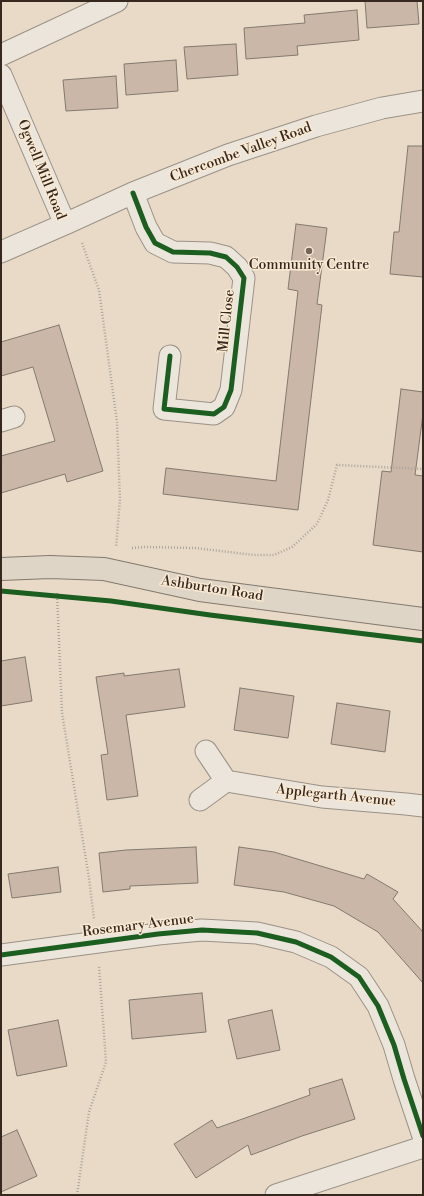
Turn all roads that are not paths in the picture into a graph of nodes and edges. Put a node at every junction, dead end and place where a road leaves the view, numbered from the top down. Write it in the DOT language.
graph roads {
  1 [pos="117,1"];
  2 [pos="1,55"];
  3 [pos="1,75"];
  4 [pos="423,101"];
  5 [pos="133,193"];
  6 [pos="69,222"];
  7 [pos="1,252"];
  8 [pos="170,356"];
  9 [pos="1,569"];
  10 [pos="423,619"];
  11 [pos="206,751"];
  12 [pos="226,781"];
  13 [pos="200,800"];
  14 [pos="423,806"];
  15 [pos="1,955"];
  16 [pos="423,1136"];
  17 [pos="423,1147"];
  18 [pos="276,1195"];
  1 -- 2 [label="street"];
  3 -- 6 [label="street, Ogwell Mill Road"];
  4 -- 5 [label="street, Chercombe Valley Road"];
  5 -- 6 [label="street, Chercombe Valley Road"];
  5 -- 8 [label="street, Mill Close"];
  6 -- 7 [label="street, Ogwell Mill Road"];
  9 -- 10 [label="main road, Ashburton Road"];
  11 -- 12 [label="street"];
  12 -- 13 [label="street"];
  12 -- 14 [label="street, Applegarth Avenue"];
  15 -- 16 [label="street, Rosemary Avenue"];
  17 -- 18 [label="street"];
}
